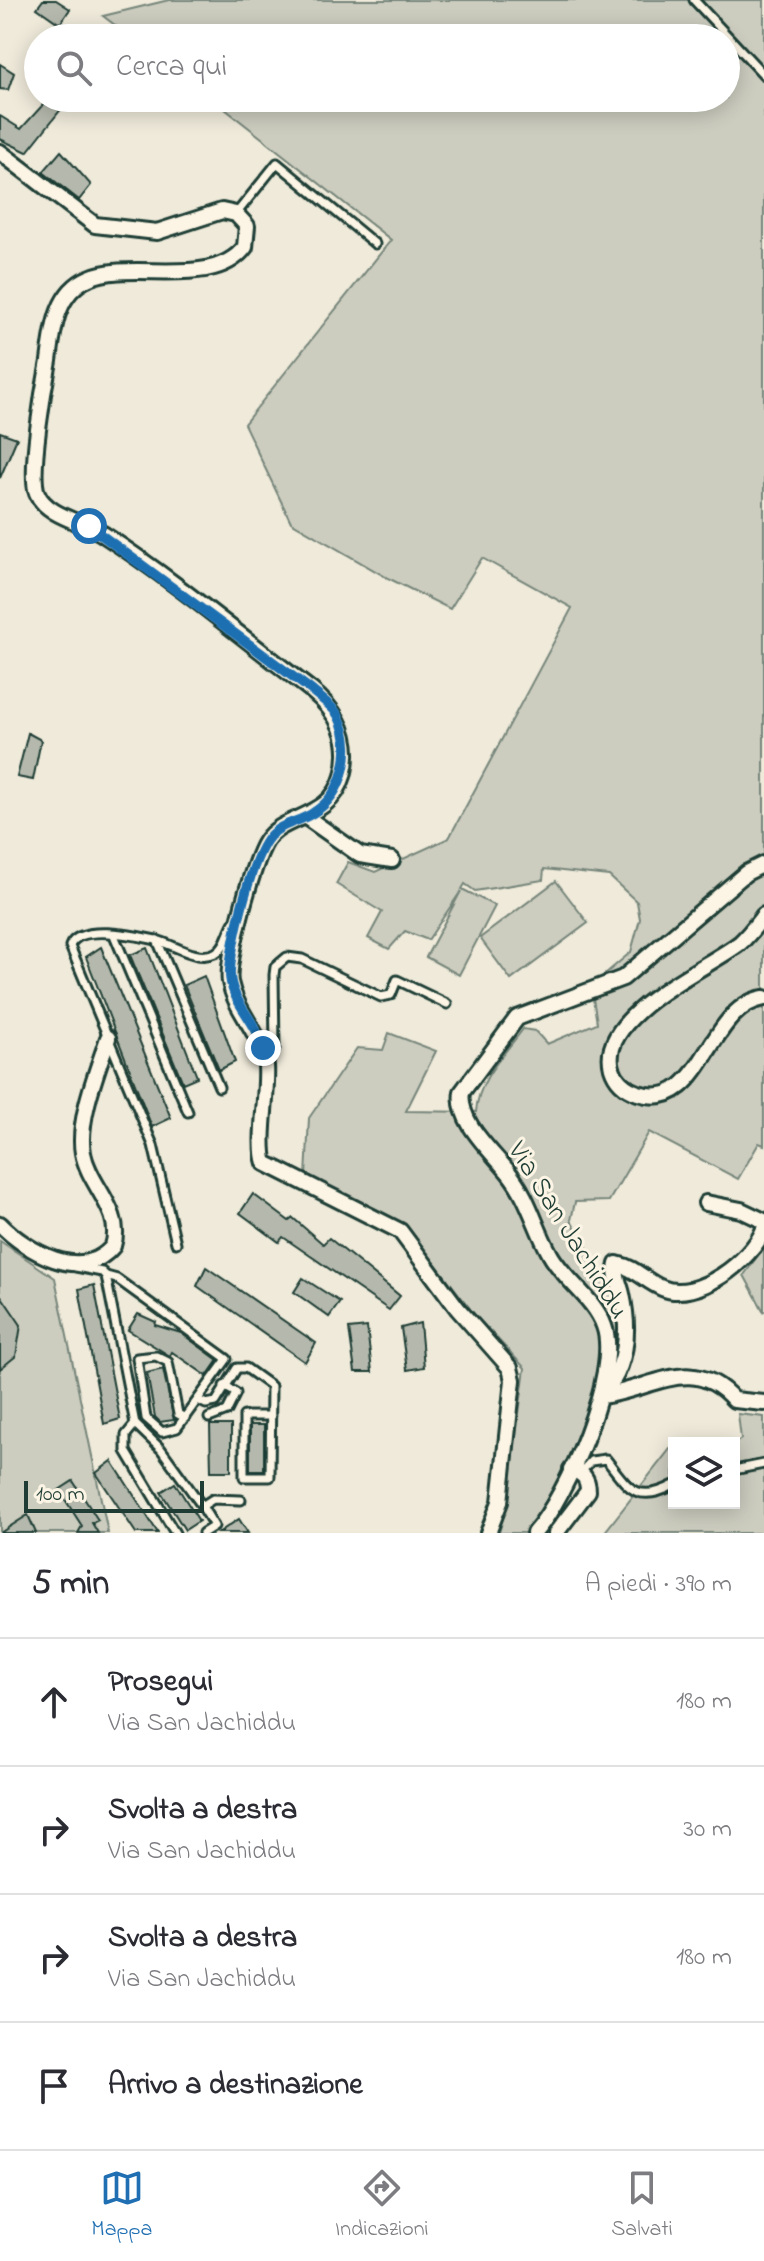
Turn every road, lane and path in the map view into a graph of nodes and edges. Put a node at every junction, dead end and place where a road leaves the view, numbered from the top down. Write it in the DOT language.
graph roads {
  1 [pos="694,0"];
  2 [pos="716,24"];
  3 [pos="740,49"];
  4 [pos="764,75"];
  5 [pos="0,152"];
  6 [pos="236,214"];
  7 [pos="375,244"];
  8 [pos="306,817"];
  9 [pos="392,860"];
  10 [pos="764,864"];
  11 [pos="764,915"];
  12 [pos="242,916"];
  13 [pos="114,935"];
  14 [pos="157,940"];
  15 [pos="764,998"];
  16 [pos="447,1004"];
  17 [pos="108,1038"];
  18 [pos="263,1048"];
  19 [pos="219,1087"];
  20 [pos="188,1112"];
  21 [pos="706,1203"];
  22 [pos="764,1221"];
  23 [pos="0,1224"];
  24 [pos="764,1229"];
  25 [pos="176,1243"];
  26 [pos="65,1262"];
  27 [pos="106,1276"];
  28 [pos="224,1386"];
  29 [pos="601,1396"];
  30 [pos="198,1400"];
  31 [pos="764,1403"];
  32 [pos="271,1416"];
  33 [pos="185,1418"];
  34 [pos="209,1418"];
  35 [pos="135,1424"];
  36 [pos="764,1464"];
  37 [pos="740,1469"];
  38 [pos="576,1470"];
  39 [pos="668,1488"];
  40 [pos="241,1500"];
  41 [pos="202,1506"];
  42 [pos="175,1533"];
  43 [pos="203,1533"];
  44 [pos="488,1533"];
  45 [pos="534,1533"];
  46 [pos="556,1533"];
  1 -- 2 [label="lane"];
  3 -- 4 [label="lane"];
  5 -- 6 [label="street"];
  6 -- 7 [label="lane"];
  6 -- 8 [label="street"];
  8 -- 9 [label="street"];
  8 -- 12 [label="street"];
  10 -- 29 [label="street, Via San Jachiddu"];
  11 -- 15 [label="street"];
  12 -- 14 [label="lane"];
  12 -- 18 [label="street"];
  13 -- 14 [label="lane"];
  13 -- 17 [label="lane"];
  13 -- 20 [label="lane"];
  14 -- 19 [label="lane"];
  16 -- 18 [label="lane"];
  17 -- 25 [label="lane"];
  17 -- 26 [label="street"];
  18 -- 44 [label="street"];
  21 -- 22 [label="street"];
  23 -- 26 [label="street"];
  24 -- 29 [label="street"];
  26 -- 27 [label="lane"];
  27 -- 30 [label="lane"];
  27 -- 35 [label="lane"];
  28 -- 30 [label="lane"];
  28 -- 32 [label="lane"];
  28 -- 34 [label="lane"];
  29 -- 31 [label="street"];
  29 -- 38 [label="street, Via San Jachiddu"];
  30 -- 33 [label="lane"];
  32 -- 32 [label="lane"];
  33 -- 33 [label="lane"];
  35 -- 41 [label="lane"];
  35 -- 42 [label="lane"];
  36 -- 37 [label="lane"];
  38 -- 39 [label="lane"];
  38 -- 45 [label="street, Via San Jachiddu"];
  38 -- 46 [label="street"];
  40 -- 41 [label="lane"];
  41 -- 43 [label="lane"];
}
